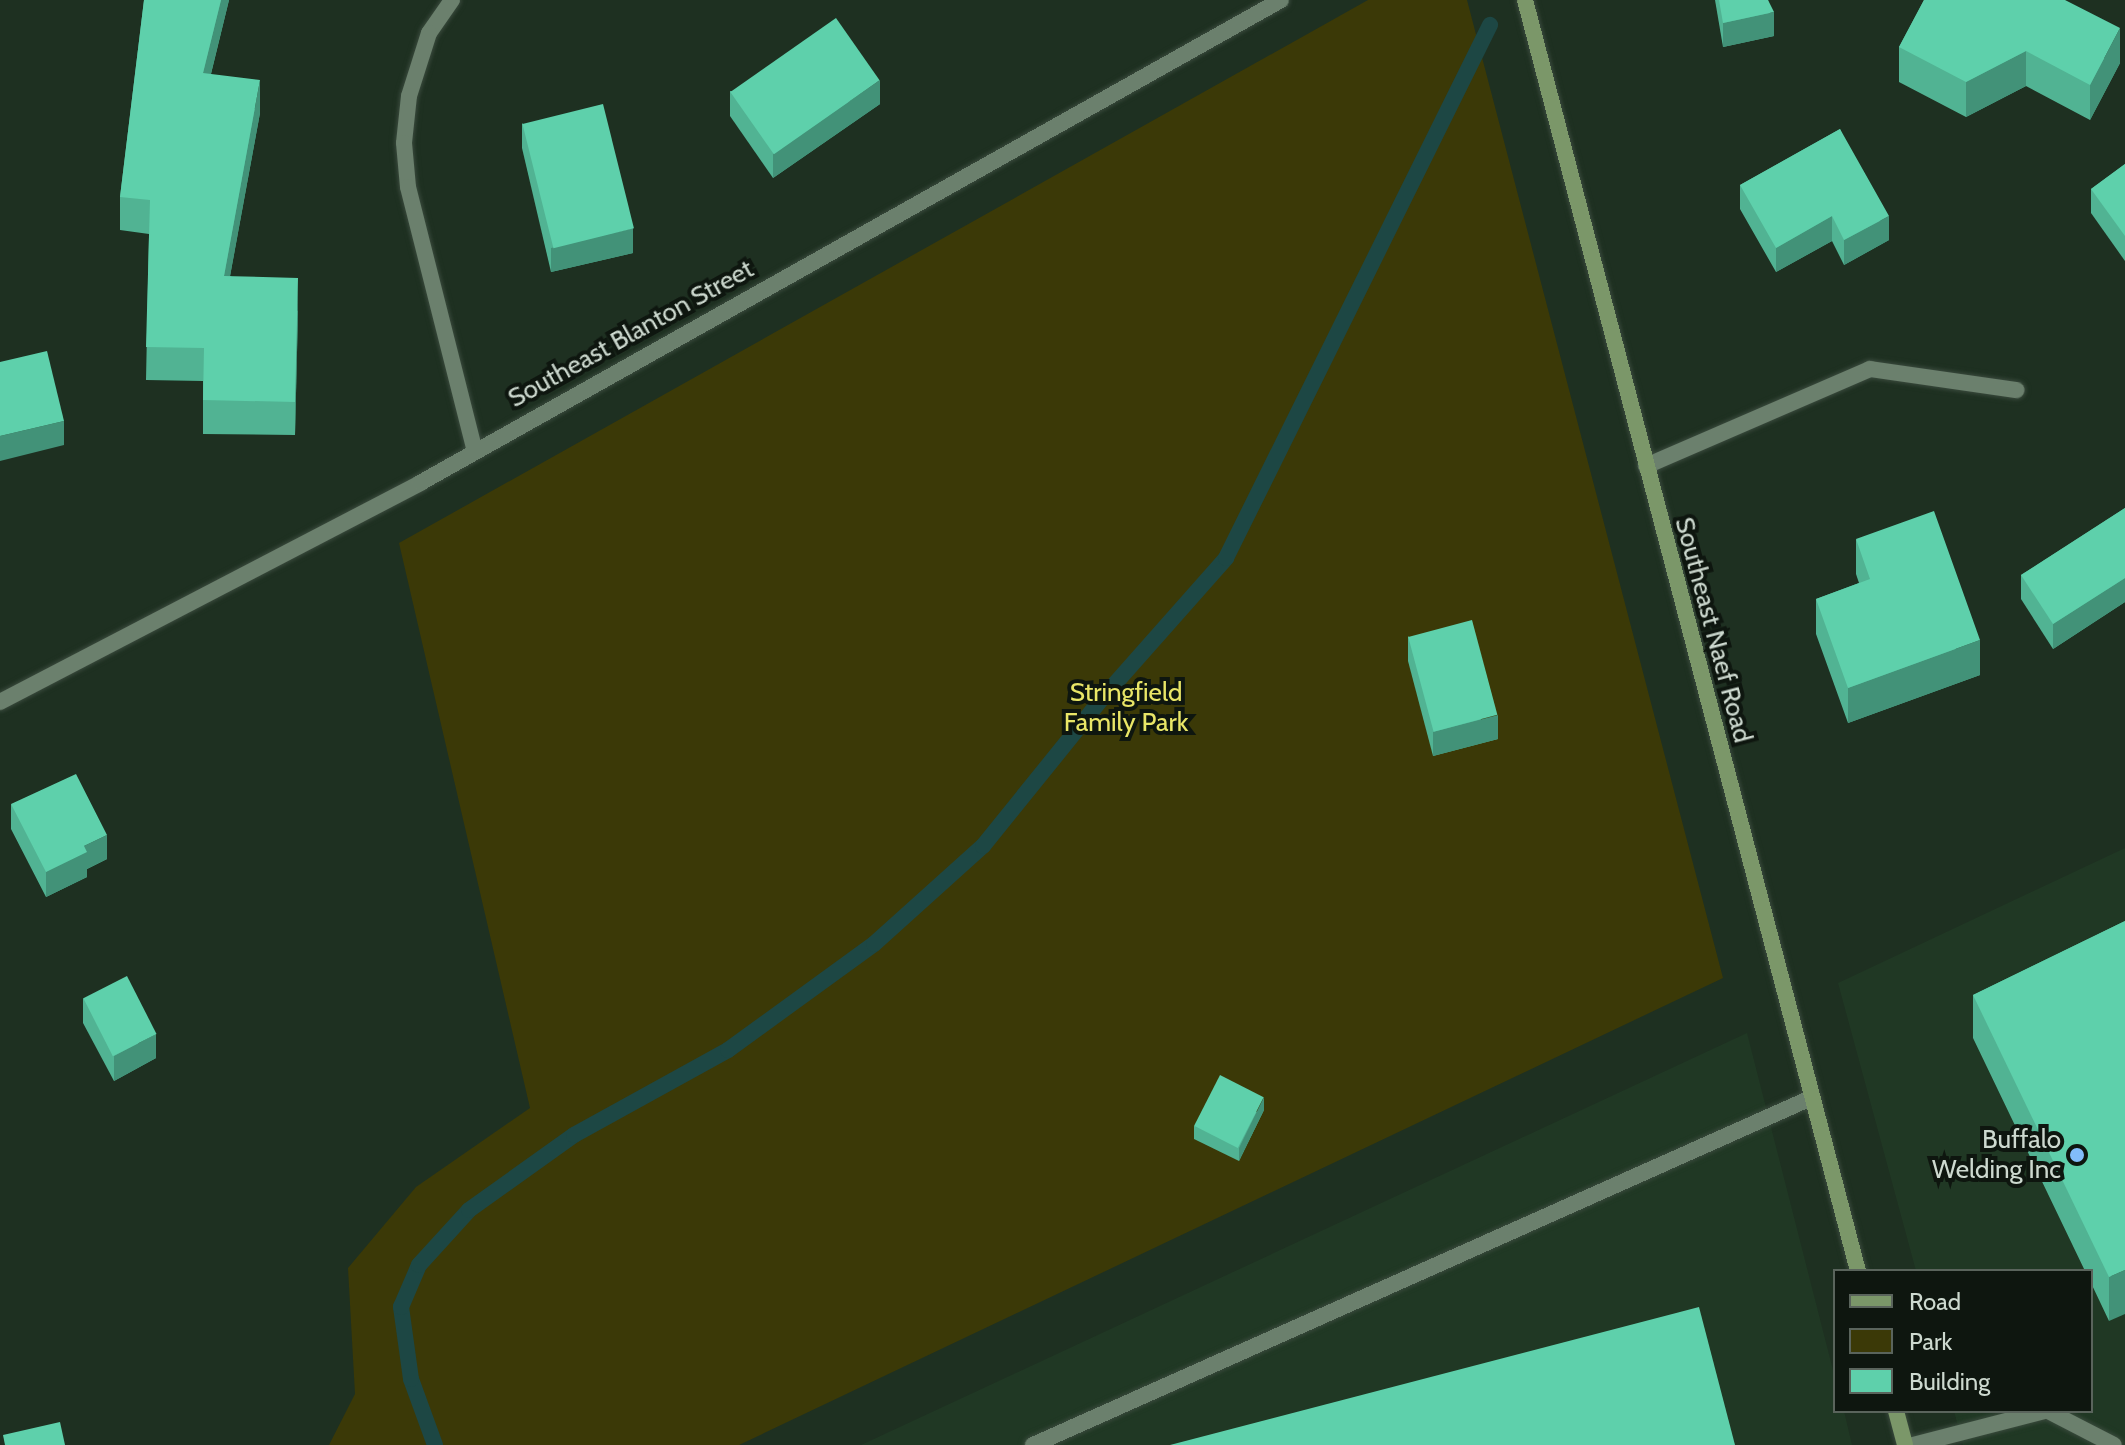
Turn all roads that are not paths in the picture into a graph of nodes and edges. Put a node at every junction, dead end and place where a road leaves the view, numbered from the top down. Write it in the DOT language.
graph roads {
  1 [pos="452,0"];
  2 [pos="1281,0"];
  3 [pos="1525,0"];
  4 [pos="2016,390"];
  5 [pos="474,448"];
  6 [pos="1646,466"];
  7 [pos="0,702"];
  8 [pos="1811,1098"];
  9 [pos="1857,1269"];
  10 [pos="1897,1413"];
  11 [pos="2038,1413"];
  12 [pos="2050,1413"];
  13 [pos="1033,1445"];
  14 [pos="1905,1445"];
  15 [pos="1913,1445"];
  16 [pos="2114,1445"];
  1 -- 5 [label="street"];
  2 -- 5 [label="street, Southeast Blanton Street"];
  3 -- 6 [label="street, Southeast Naef Road"];
  4 -- 6 [label="street"];
  5 -- 7 [label="street, Southeast Blanton Street"];
  6 -- 8 [label="street, Southeast Naef Road"];
  8 -- 9 [label="street, Southeast Naef Road"];
  8 -- 13 [label="street"];
  10 -- 14 [label="street"];
  11 -- 15 [label="street"];
  12 -- 16 [label="street"];
}
